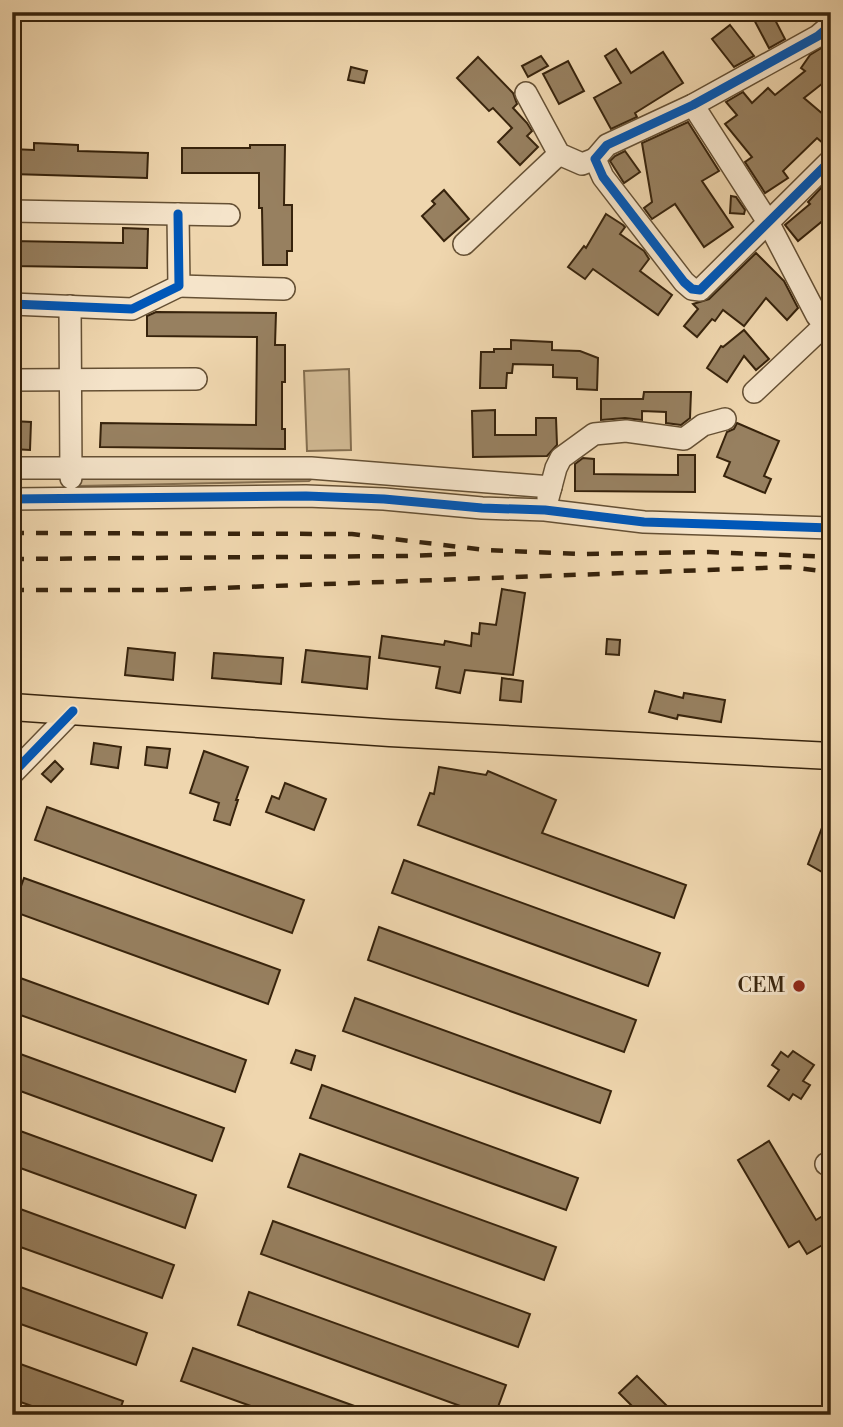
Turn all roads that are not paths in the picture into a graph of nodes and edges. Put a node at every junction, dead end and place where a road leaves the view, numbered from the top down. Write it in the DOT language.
graph roads {
  1 [pos="831,25"];
  2 [pos="526,93"];
  3 [pos="694,105"];
  4 [pos="558,155"];
  5 [pos="595,159"];
  6 [pos="831,160"];
  7 [pos="12,211"];
  8 [pos="178,214"];
  9 [pos="229,215"];
  10 [pos="768,222"];
  11 [pos="464,244"];
  12 [pos="179,286"];
  13 [pos="284,289"];
  14 [pos="12,304"];
  15 [pos="70,306"];
  16 [pos="825,320"];
  17 [pos="196,379"];
  18 [pos="12,380"];
  19 [pos="70,381"];
  20 [pos="754,392"];
  21 [pos="724,419"];
  22 [pos="71,467"];
  23 [pos="12,468"];
  24 [pos="551,487"];
  25 [pos="71,498"];
  26 [pos="12,499"];
  27 [pos="545,510"];
  28 [pos="831,528"];
  29 [pos="12,708"];
  30 [pos="74,711"];
  31 [pos="831,756"];
  32 [pos="12,774"];
  1 -- 3 [label="street"];
  2 -- 4 [label="street"];
  3 -- 5 [label="street"];
  3 -- 10 [label="street"];
  4 -- 5 [label="street"];
  4 -- 11 [label="street"];
  5 -- 10 [label="street"];
  6 -- 10 [label="street"];
  7 -- 8 [label="street"];
  8 -- 9 [label="street"];
  8 -- 12 [label="street"];
  10 -- 16 [label="street"];
  12 -- 13 [label="street"];
  12 -- 15 [label="street"];
  14 -- 15 [label="street"];
  15 -- 19 [label="street"];
  16 -- 20 [label="street"];
  17 -- 19 [label="street"];
  18 -- 19 [label="street"];
  19 -- 22 [label="street"];
  21 -- 24 [label="street"];
  22 -- 23 [label="street"];
  22 -- 24 [label="street"];
  22 -- 25 [label="street"];
  24 -- 27 [label="street"];
  25 -- 26 [label="street"];
  25 -- 27 [label="street"];
  27 -- 28 [label="street"];
  29 -- 30 [label="main road"];
  30 -- 31 [label="main road"];
  30 -- 32 [label="street"];
}
